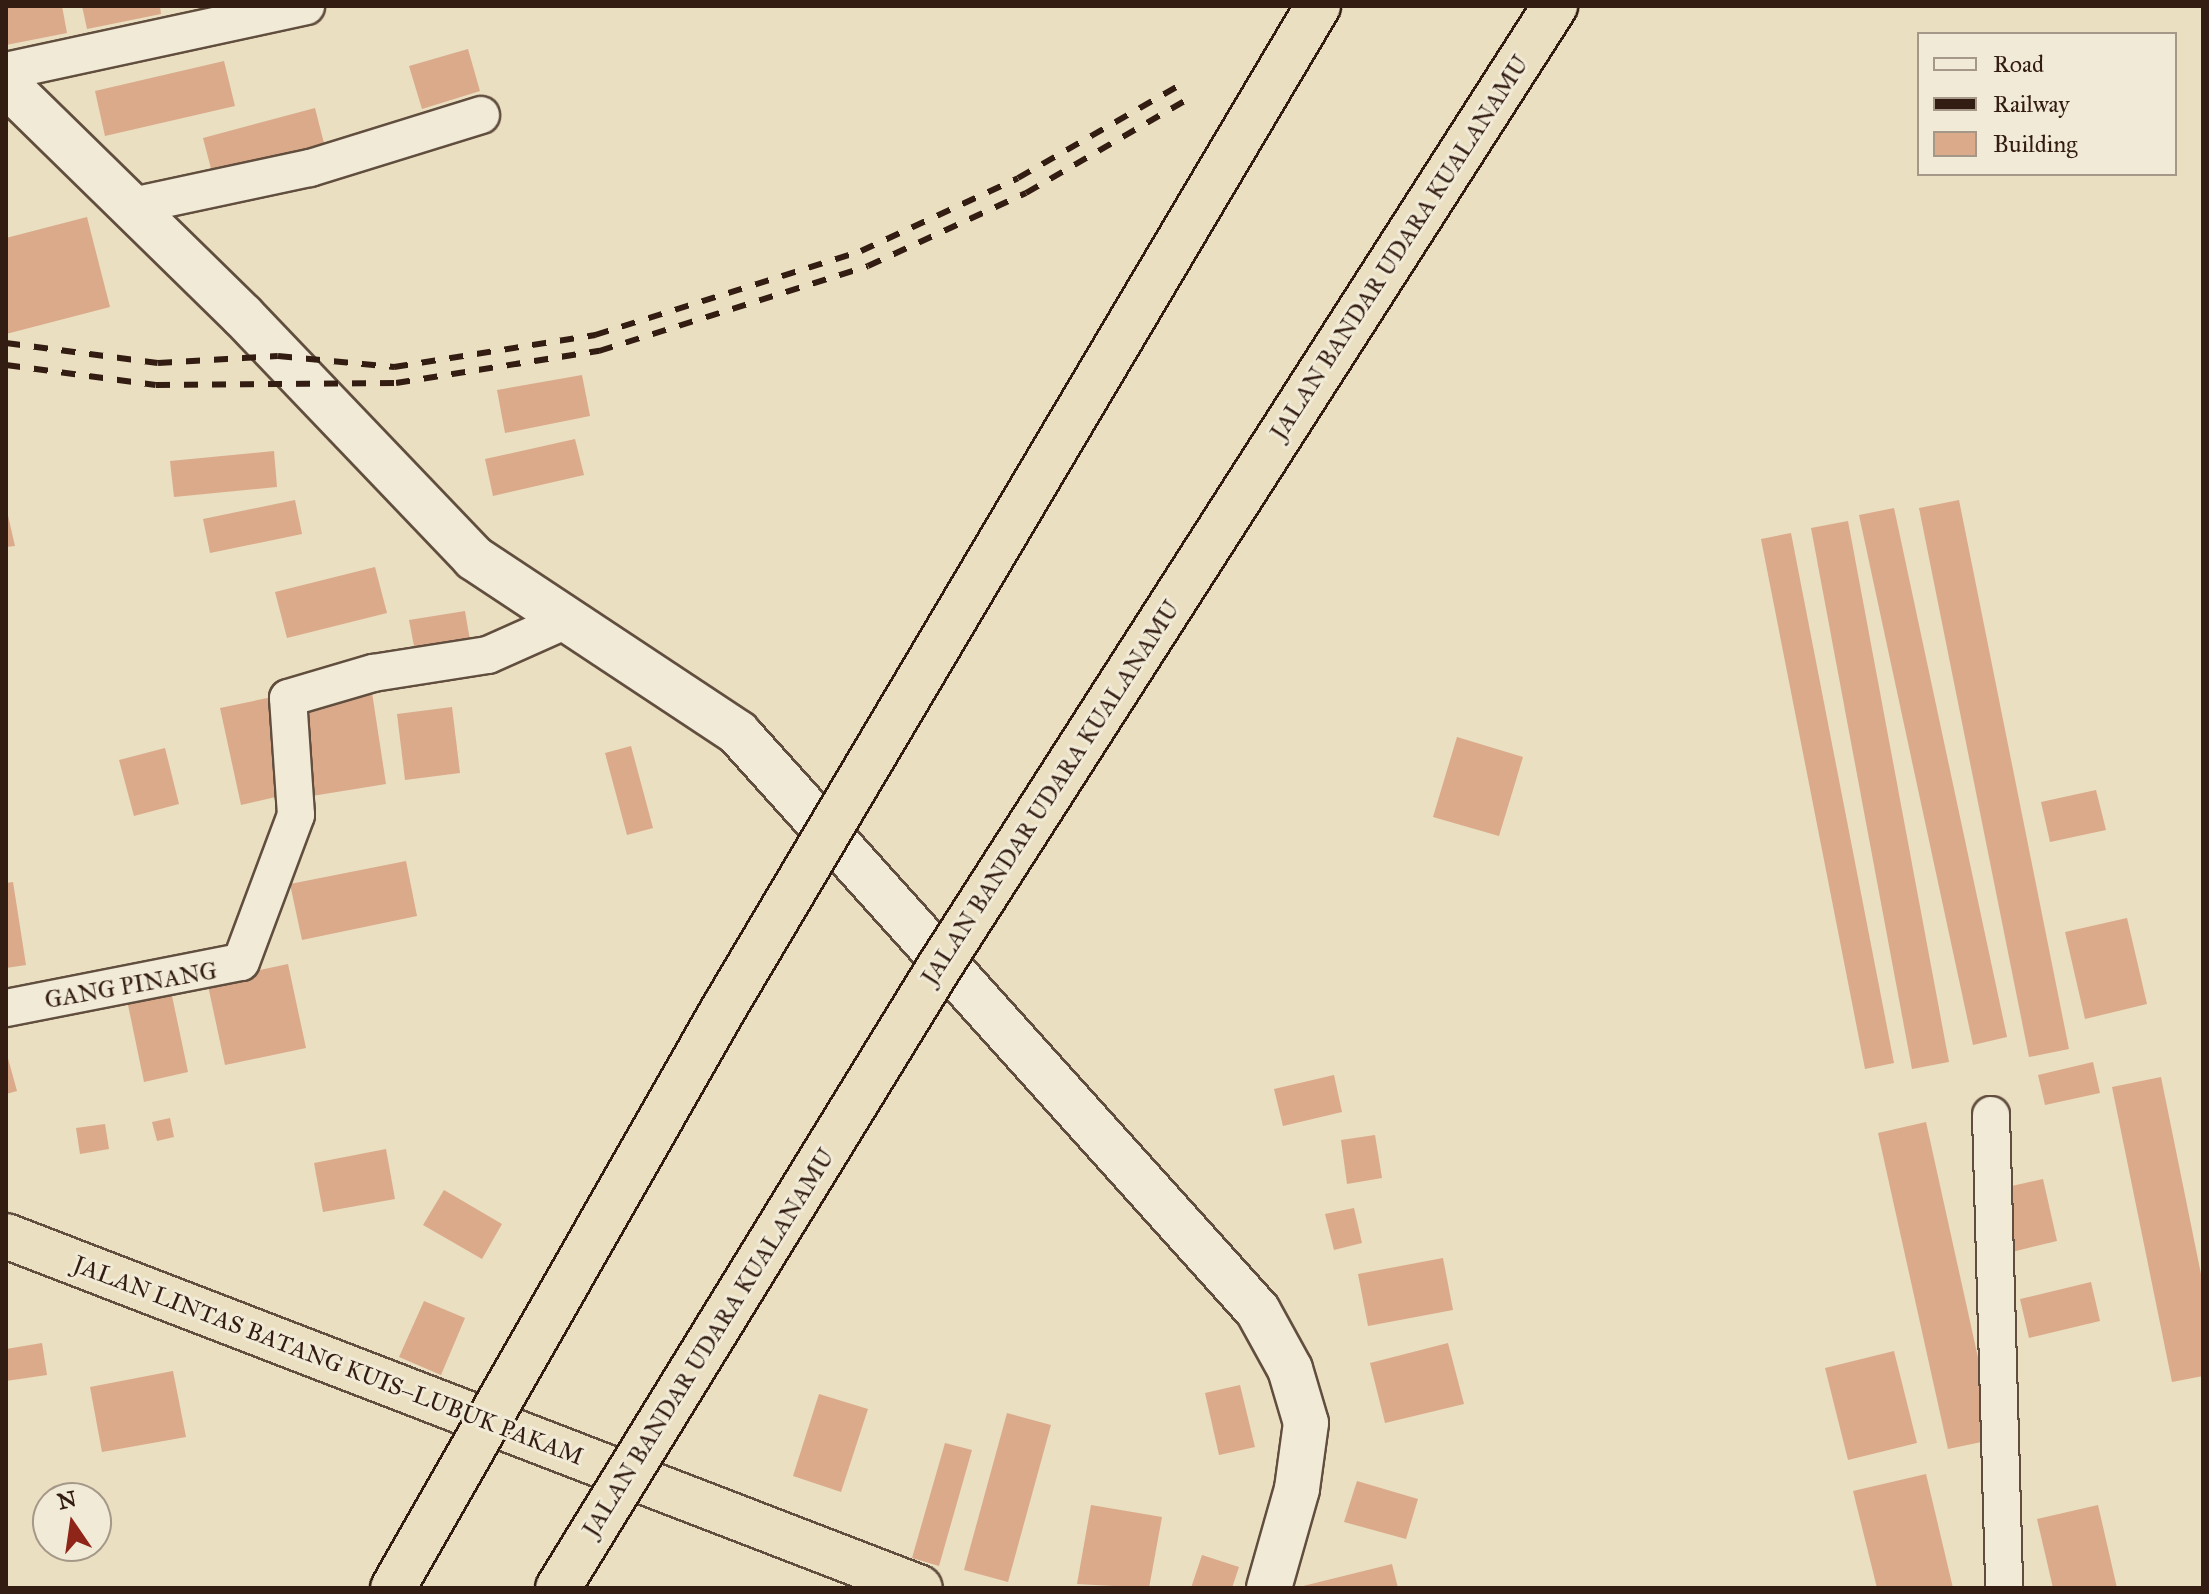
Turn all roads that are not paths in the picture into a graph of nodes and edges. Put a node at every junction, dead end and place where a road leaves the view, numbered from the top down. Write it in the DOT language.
graph roads {
  1 [pos="306,6"];
  2 [pos="1318,6"];
  3 [pos="1555,6"];
  4 [pos="6,71"];
  5 [pos="6,84"];
  6 [pos="481,115"];
  7 [pos="132,206"];
  8 [pos="562,622"];
  9 [pos="6,1008"];
  10 [pos="1991,1115"];
  11 [pos="6,1236"];
  12 [pos="393,1588"];
  13 [pos="558,1588"];
  14 [pos="920,1588"];
  15 [pos="1269,1588"];
  16 [pos="2004,1588"];
  1 -- 4 [label="street"];
  2 -- 12 [label="highway, bridge"];
  3 -- 13 [label="highway, JALAN BANDAR UDARA KUALANAMU, bridge"];
  5 -- 7 [label="main road"];
  6 -- 7 [label="street"];
  7 -- 8 [label="main road"];
  8 -- 9 [label="street, GANG PINANG"];
  8 -- 15 [label="main road"];
  10 -- 16 [label="street"];
  11 -- 14 [label="highway, JALAN LINTAS BATANG KUIS–LUBUK PAKAM"];
}
